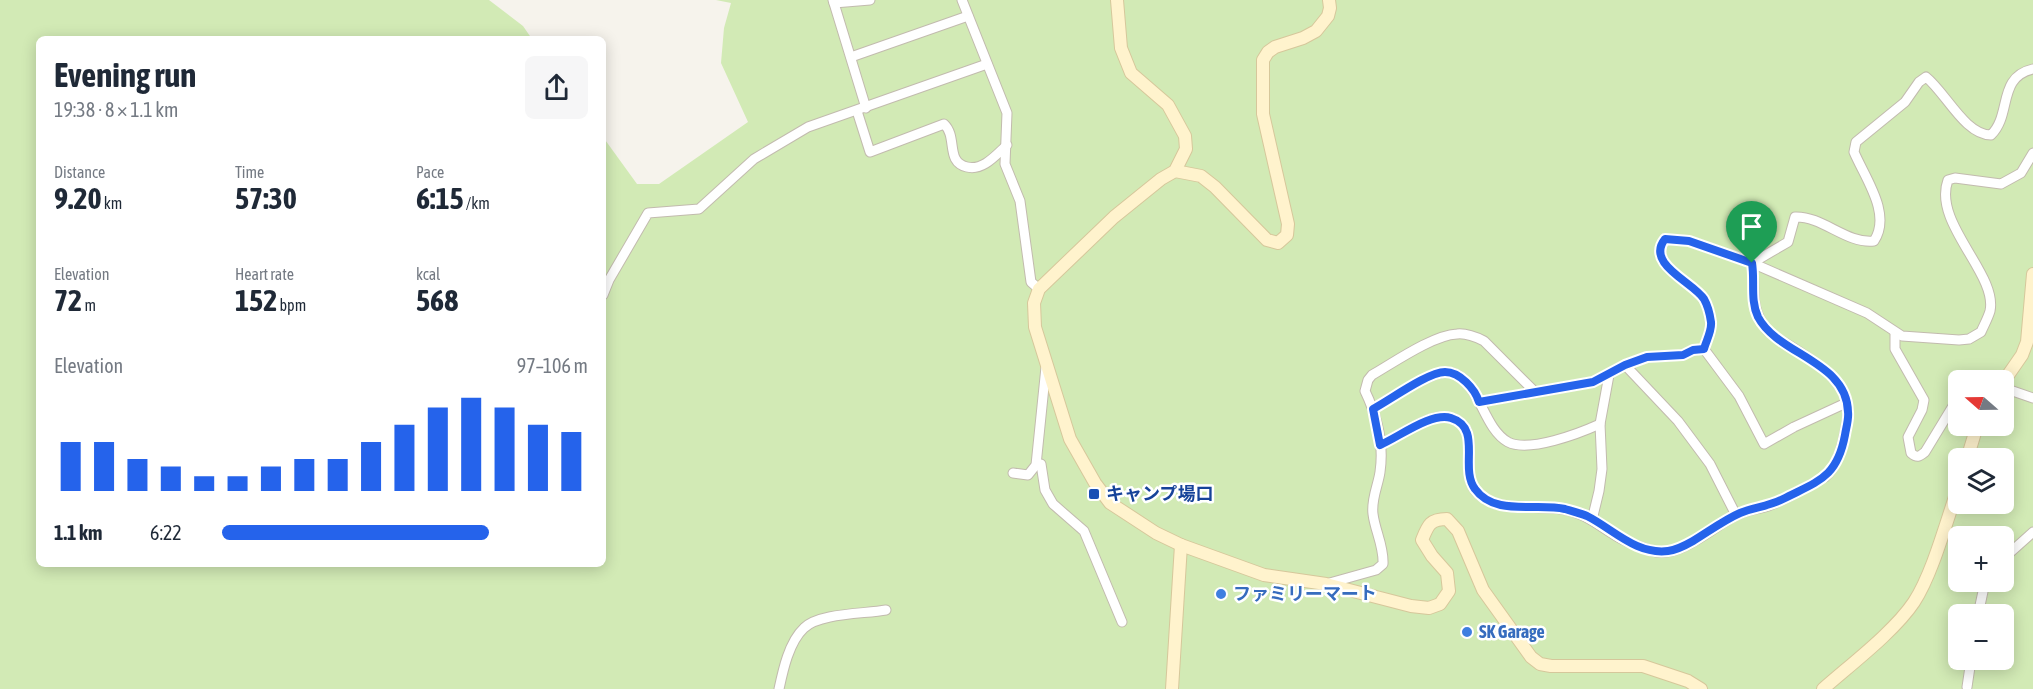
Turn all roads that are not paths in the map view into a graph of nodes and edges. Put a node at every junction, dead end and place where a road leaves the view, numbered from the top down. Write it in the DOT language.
graph roads {
  1 [pos="870,0"];
  2 [pos="962,0"];
  3 [pos="1117,0"];
  4 [pos="1329,0"];
  5 [pos="834,2"];
  6 [pos="968,16"];
  7 [pos="850,57"];
  8 [pos="987,64"];
  9 [pos="2033,69"];
  10 [pos="861,109"];
  11 [pos="1007,145"];
  12 [pos="2033,153"];
  13 [pos="1175,171"];
  14 [pos="1752,263"];
  15 [pos="2033,274"];
  16 [pos="606,288"];
  17 [pos="1039,289"];
  18 [pos="1895,333"];
  19 [pos="1704,349"];
  20 [pos="1046,365"];
  21 [pos="1625,365"];
  22 [pos="2012,370"];
  23 [pos="1609,375"];
  24 [pos="2014,391"];
  25 [pos="1535,392"];
  26 [pos="2033,398"];
  27 [pos="1479,402"];
  28 [pos="1846,403"];
  29 [pos="1373,409"];
  30 [pos="1948,414"];
  31 [pos="1600,424"];
  32 [pos="1380,445"];
  33 [pos="1036,465"];
  34 [pos="1013,473"];
  35 [pos="1949,514"];
  36 [pos="1736,515"];
  37 [pos="1592,520"];
  38 [pos="2033,532"];
  39 [pos="1181,545"];
  40 [pos="2014,549"];
  41 [pos="1326,584"];
  42 [pos="886,610"];
  43 [pos="1122,622"];
  44 [pos="1970,670"];
  45 [pos="1967,687"];
  46 [pos="779,689"];
  47 [pos="1172,689"];
  48 [pos="1701,689"];
  49 [pos="1823,689"];
  1 -- 5 [label="street"];
  2 -- 6 [label="street"];
  3 -- 13 [label="street"];
  4 -- 13 [label="street"];
  5 -- 7 [label="street"];
  6 -- 7 [label="street"];
  6 -- 8 [label="street"];
  7 -- 10 [label="street"];
  8 -- 10 [label="street"];
  8 -- 11 [label="street"];
  9 -- 14 [label="street"];
  10 -- 11 [label="street"];
  10 -- 16 [label="street"];
  11 -- 17 [label="street"];
  12 -- 18 [label="street"];
  13 -- 17 [label="street"];
  14 -- 18 [label="street"];
  14 -- 19 [label="street"];
  14 -- 28 [label="street"];
  15 -- 22 [label="street"];
  17 -- 20 [label="street"];
  18 -- 30 [label="street"];
  19 -- 21 [label="street"];
  19 -- 28 [label="street"];
  20 -- 33 [label="street"];
  20 -- 39 [label="street"];
  21 -- 23 [label="street"];
  21 -- 36 [label="street"];
  23 -- 25 [label="street"];
  23 -- 31 [label="street"];
  24 -- 26 [label="street"];
  25 -- 27 [label="street"];
  25 -- 29 [label="street"];
  27 -- 29 [label="street"];
  27 -- 31 [label="street"];
  28 -- 36 [label="street"];
  29 -- 32 [label="street"];
  31 -- 37 [label="street"];
  32 -- 37 [label="street"];
  32 -- 41 [label="street"];
  33 -- 34 [label="street"];
  33 -- 43 [label="street"];
  35 -- 49 [label="street"];
  36 -- 37 [label="street"];
  38 -- 40 [label="street"];
  39 -- 41 [label="street"];
  39 -- 47 [label="street"];
  41 -- 48 [label="street"];
  42 -- 46 [label="street"];
  44 -- 45 [label="street"];
}
